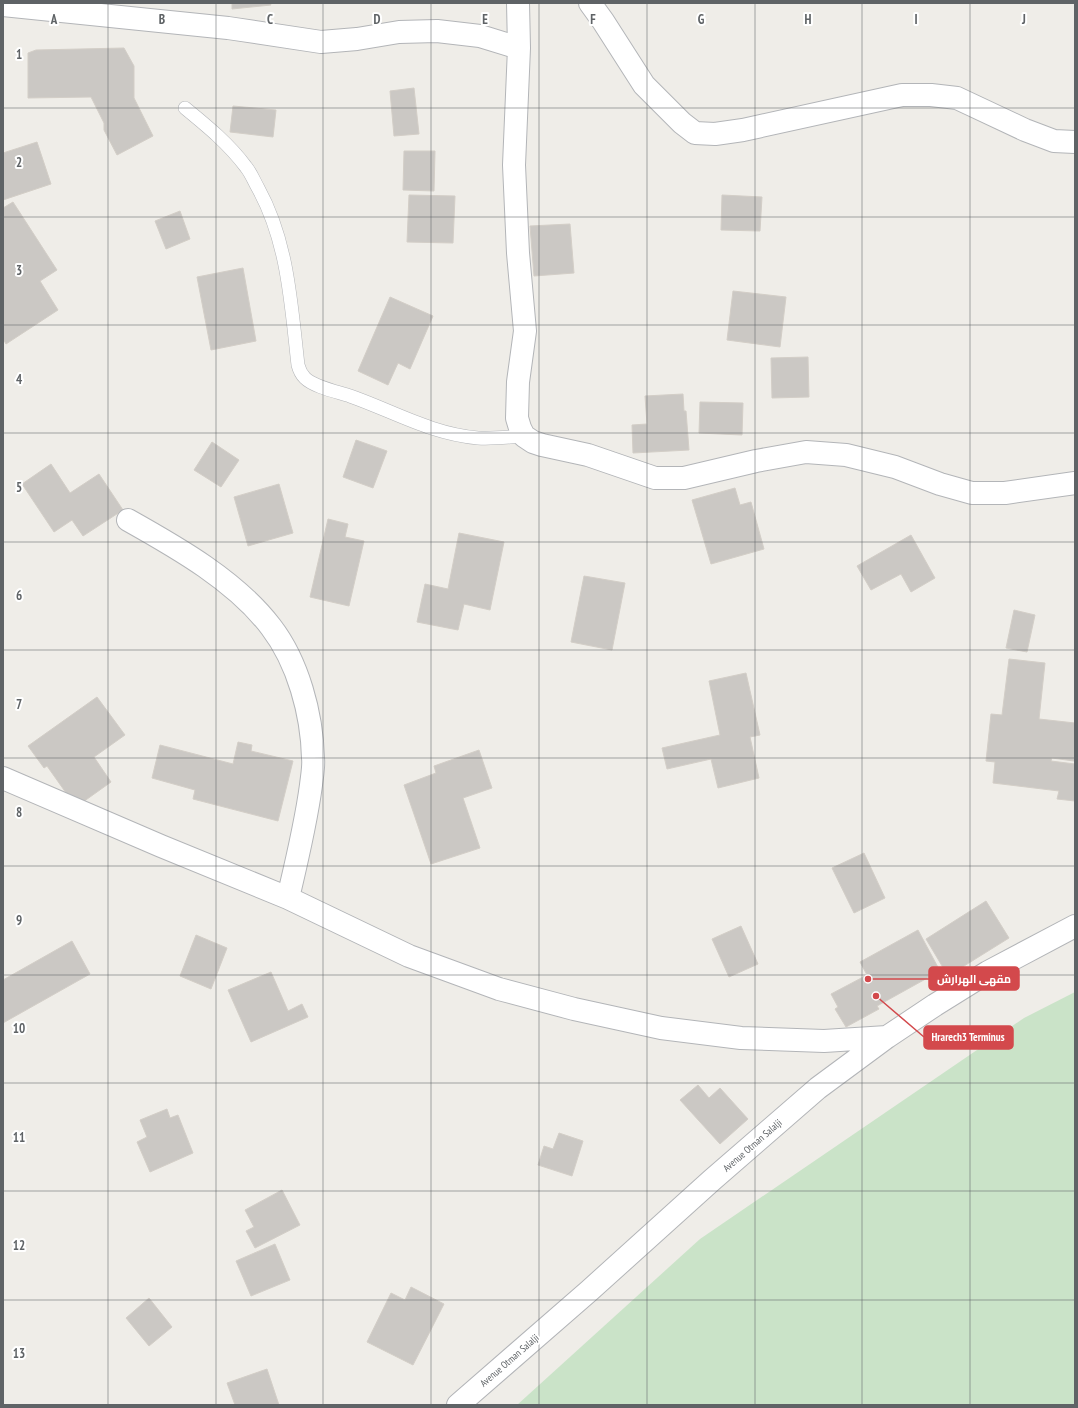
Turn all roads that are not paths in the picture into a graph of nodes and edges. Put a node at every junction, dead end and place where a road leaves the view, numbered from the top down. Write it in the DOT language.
graph roads {
  1 [pos="518,3"];
  2 [pos="590,3"];
  3 [pos="3,5"];
  4 [pos="519,48"];
  5 [pos="185,108"];
  6 [pos="1075,142"];
  7 [pos="524,436"];
  8 [pos="1075,483"];
  9 [pos="128,520"];
  10 [pos="3,778"];
  11 [pos="288,898"];
  12 [pos="1075,926"];
  13 [pos="887,1037"];
  14 [pos="458,1405"];
  1 -- 4 [label="street"];
  2 -- 6 [label="street"];
  3 -- 4 [label="street"];
  4 -- 7 [label="street"];
  5 -- 7 [label="lane"];
  7 -- 8 [label="street"];
  9 -- 11 [label="street"];
  10 -- 11 [label="street"];
  11 -- 13 [label="street"];
  12 -- 13 [label="street, Avenue Otman Salalji"];
  13 -- 14 [label="street, Avenue Otman Salalji"];
}
